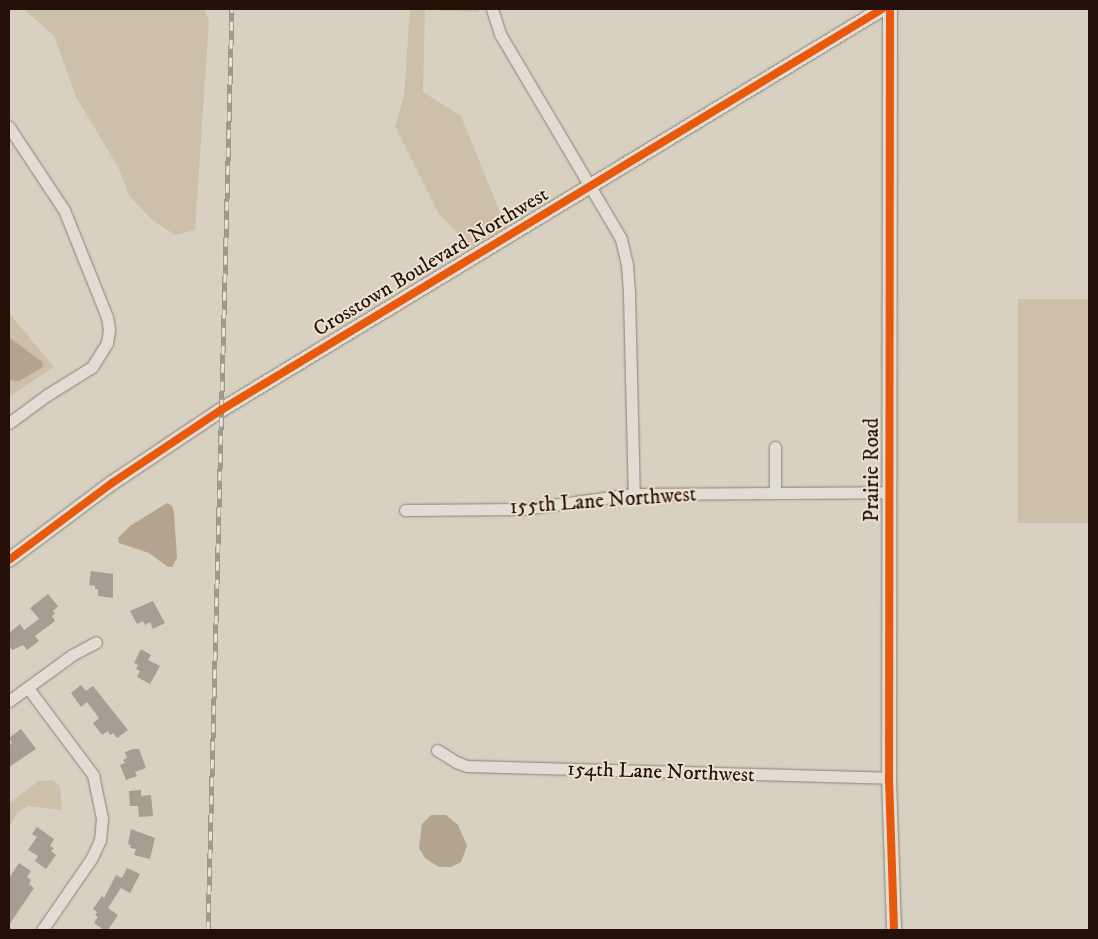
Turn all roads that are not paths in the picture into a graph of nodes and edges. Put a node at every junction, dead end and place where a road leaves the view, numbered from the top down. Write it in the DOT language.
graph roads {
  1 [pos="492,9"];
  2 [pos="882,9"];
  3 [pos="890,9"];
  4 [pos="9,127"];
  5 [pos="590,186"];
  6 [pos="9,423"];
  7 [pos="775,448"];
  8 [pos="890,492"];
  9 [pos="775,493"];
  10 [pos="634,494"];
  11 [pos="406,510"];
  12 [pos="9,560"];
  13 [pos="96,642"];
  14 [pos="28,688"];
  15 [pos="9,701"];
  16 [pos="437,750"];
  17 [pos="889,778"];
  18 [pos="42,930"];
  19 [pos="894,930"];
  1 -- 5 [label="street"];
  2 -- 5 [label="street, Crosstown Boulevard Northwest"];
  3 -- 8 [label="street, Prairie Road"];
  4 -- 6 [label="street"];
  5 -- 10 [label="street"];
  5 -- 12 [label="street, Crosstown Boulevard Northwest"];
  7 -- 9 [label="street"];
  8 -- 9 [label="street, 155th Lane Northwest"];
  8 -- 17 [label="street, Prairie Road"];
  9 -- 10 [label="street, 155th Lane Northwest"];
  10 -- 11 [label="street, 155th Lane Northwest"];
  13 -- 14 [label="street"];
  14 -- 15 [label="street"];
  14 -- 18 [label="street"];
  16 -- 17 [label="street, 154th Lane Northwest"];
  17 -- 19 [label="street, Prairie Road"];
}
